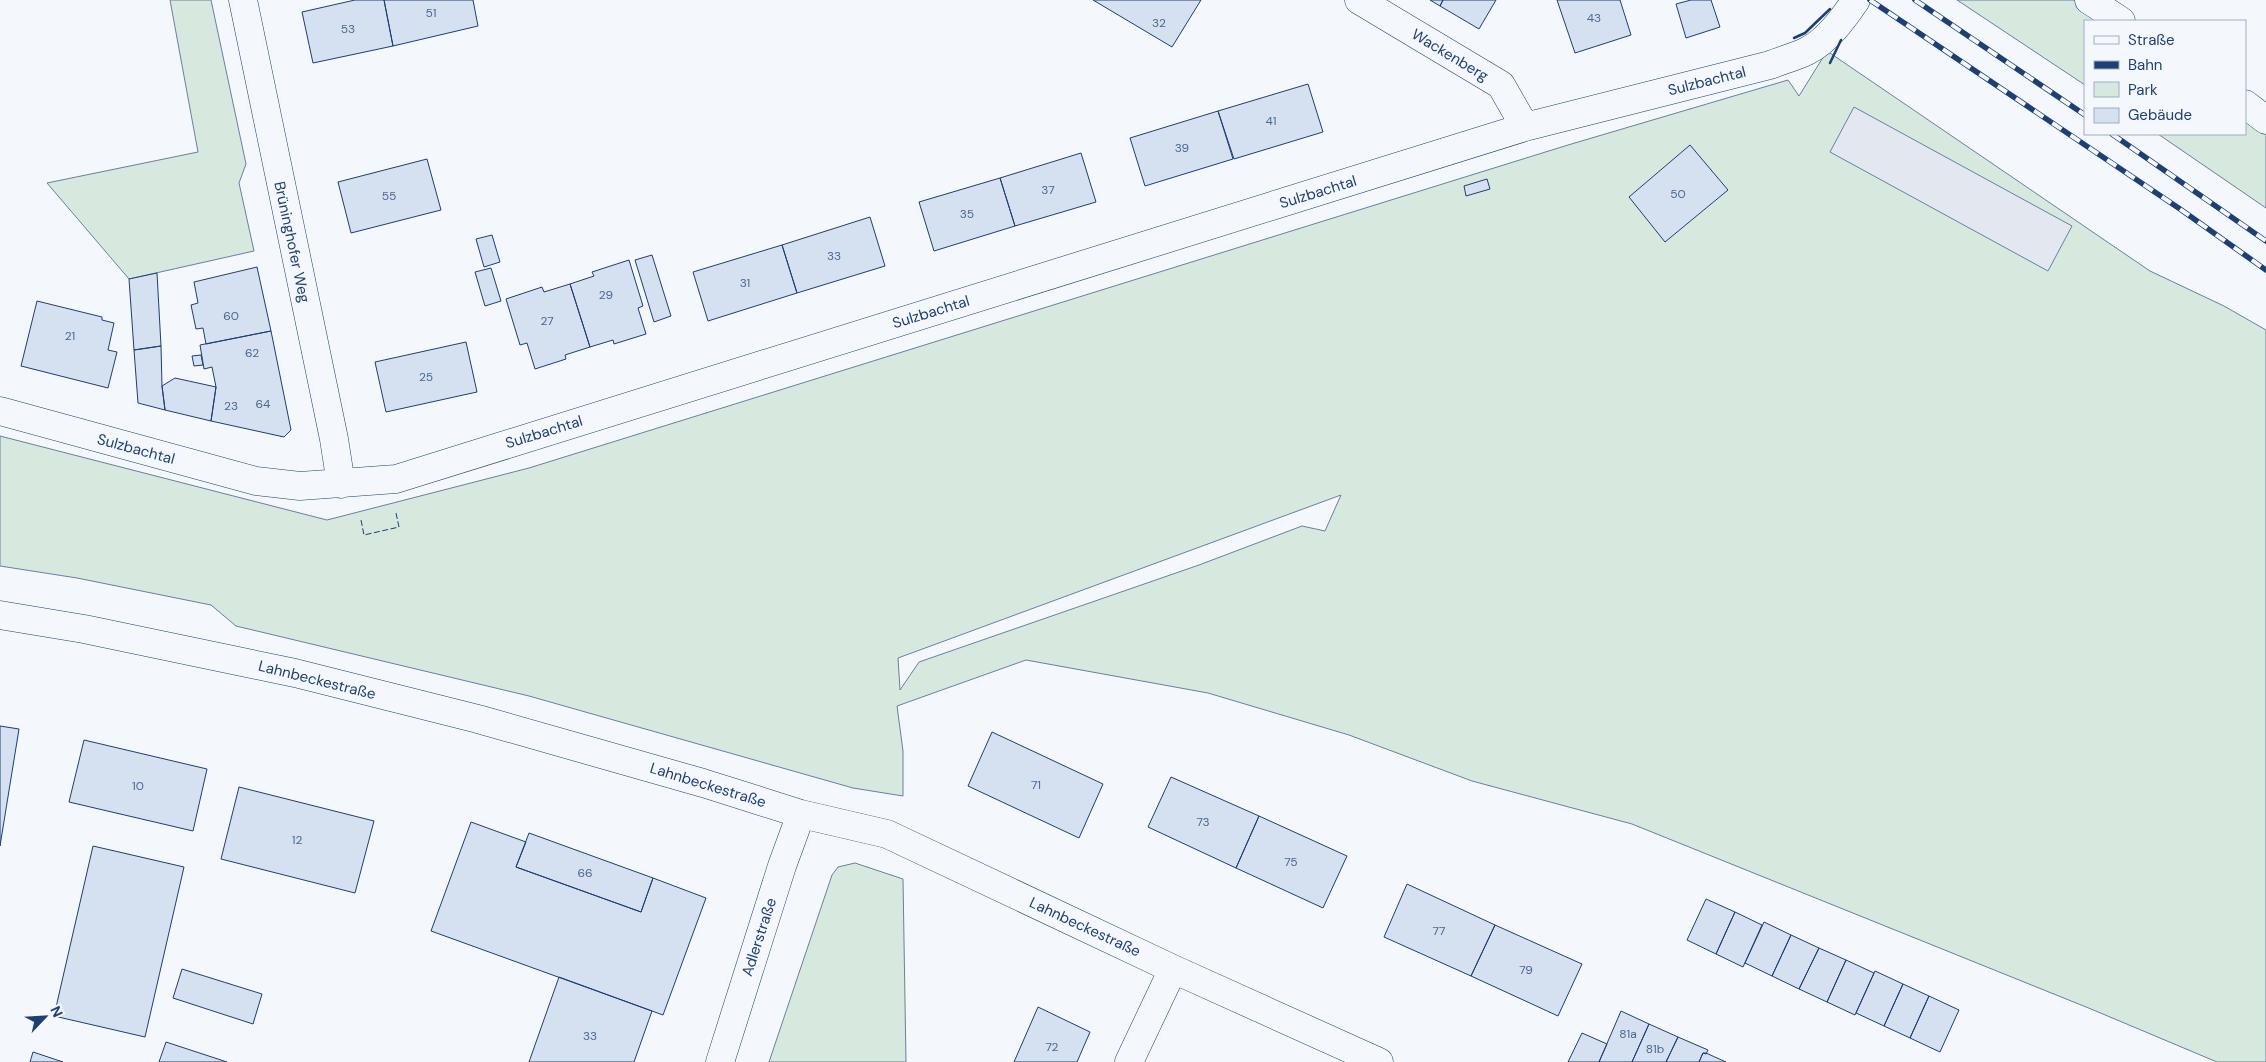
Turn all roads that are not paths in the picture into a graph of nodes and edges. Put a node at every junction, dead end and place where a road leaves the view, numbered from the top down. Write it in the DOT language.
graph roads {
  1 [pos="243,0"];
  2 [pos="1359,0"];
  3 [pos="2089,0"];
  4 [pos="1850,8"];
  5 [pos="2120,20"];
  6 [pos="2246,105"];
  7 [pos="2266,120"];
  8 [pos="1525,127"];
  9 [pos="0,411"];
  10 [pos="341,484"];
  11 [pos="0,615"];
  12 [pos="801,814"];
  13 [pos="1172,969"];
  14 [pos="720,1062"];
  15 [pos="1129,1062"];
  16 [pos="1379,1062"];
  1 -- 10 [label="street, Brüninghofer Weg"];
  2 -- 8 [label="street, Wackenberg"];
  3 -- 5 [label="street"];
  4 -- 8 [label="street, Sulzbachtal"];
  6 -- 7 [label="street"];
  8 -- 10 [label="street, Sulzbachtal"];
  9 -- 10 [label="street, Sulzbachtal"];
  11 -- 12 [label="street, Lahnbeckestraße"];
  12 -- 13 [label="street, Lahnbeckestraße"];
  12 -- 14 [label="street, Adlerstraße"];
  13 -- 15 [label="street"];
  13 -- 16 [label="street, Lahnbeckestraße"];
}
